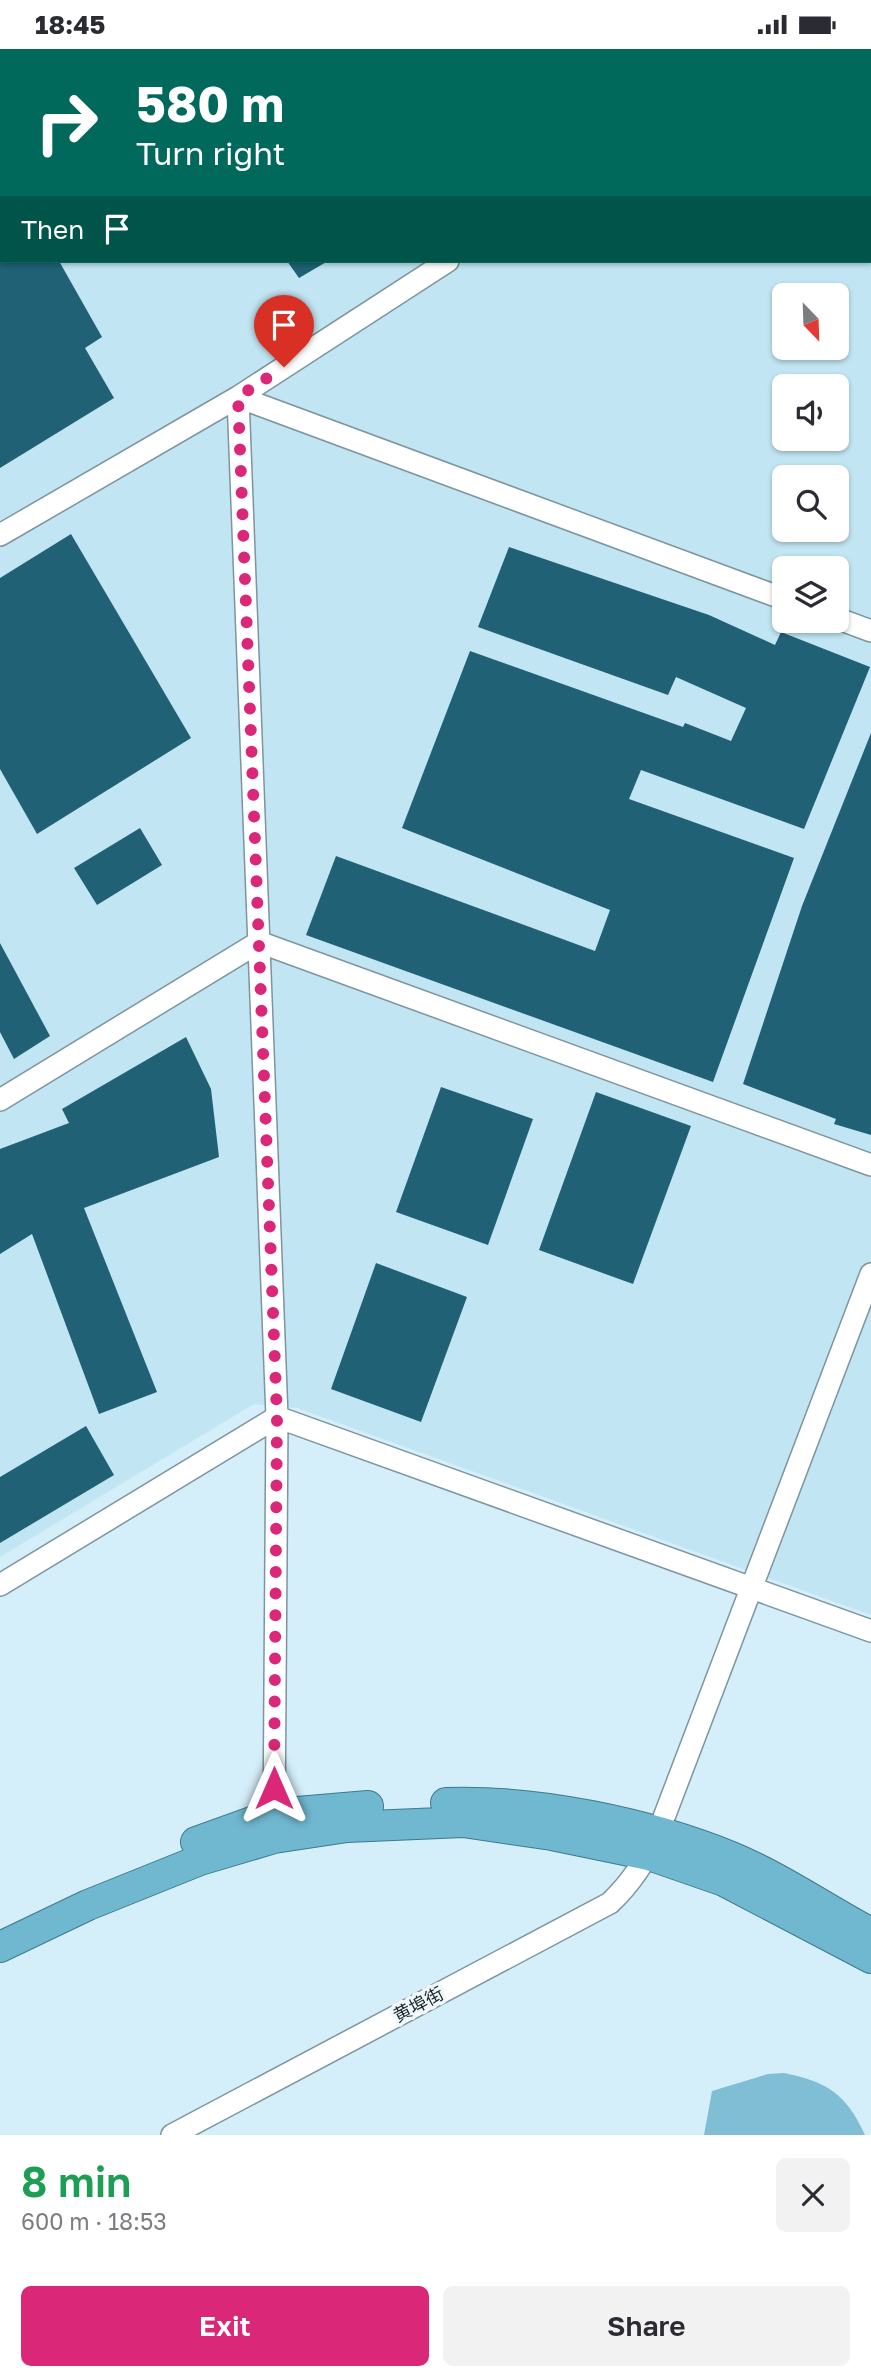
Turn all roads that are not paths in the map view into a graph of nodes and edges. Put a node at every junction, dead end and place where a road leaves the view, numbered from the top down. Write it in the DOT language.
graph roads {
  1 [pos="445,263"];
  2 [pos="238,397"];
  3 [pos="0,535"];
  4 [pos="772,595"];
  5 [pos="849,623"];
  6 [pos="871,631"];
  7 [pos="259,942"];
  8 [pos="0,1100"];
  9 [pos="871,1165"];
  10 [pos="871,1274"];
  11 [pos="277,1417"];
  12 [pos="0,1585"];
  13 [pos="753,1588"];
  14 [pos="871,1631"];
  15 [pos="274,1826"];
  16 [pos="653,1844"];
  17 [pos="0,1925"];
  18 [pos="871,1933"];
  19 [pos="0,1947"];
  20 [pos="871,1958"];
  21 [pos="172,2135"];
  1 -- 2 [label="street"];
  2 -- 3 [label="street"];
  2 -- 4 [label="street"];
  2 -- 7 [label="street"];
  5 -- 6 [label="street"];
  7 -- 8 [label="street"];
  7 -- 9 [label="street"];
  7 -- 11 [label="street"];
  10 -- 13 [label="street, 黄埠街"];
  11 -- 12 [label="street"];
  11 -- 13 [label="street"];
  11 -- 15 [label="street"];
  13 -- 14 [label="street"];
  13 -- 16 [label="street, 黄埠街"];
  15 -- 16 [label="highway"];
  15 -- 17 [label="highway"];
  15 -- 19 [label="highway"];
  16 -- 18 [label="highway"];
  16 -- 20 [label="highway"];
  16 -- 21 [label="street, 黄埠街"];
}
